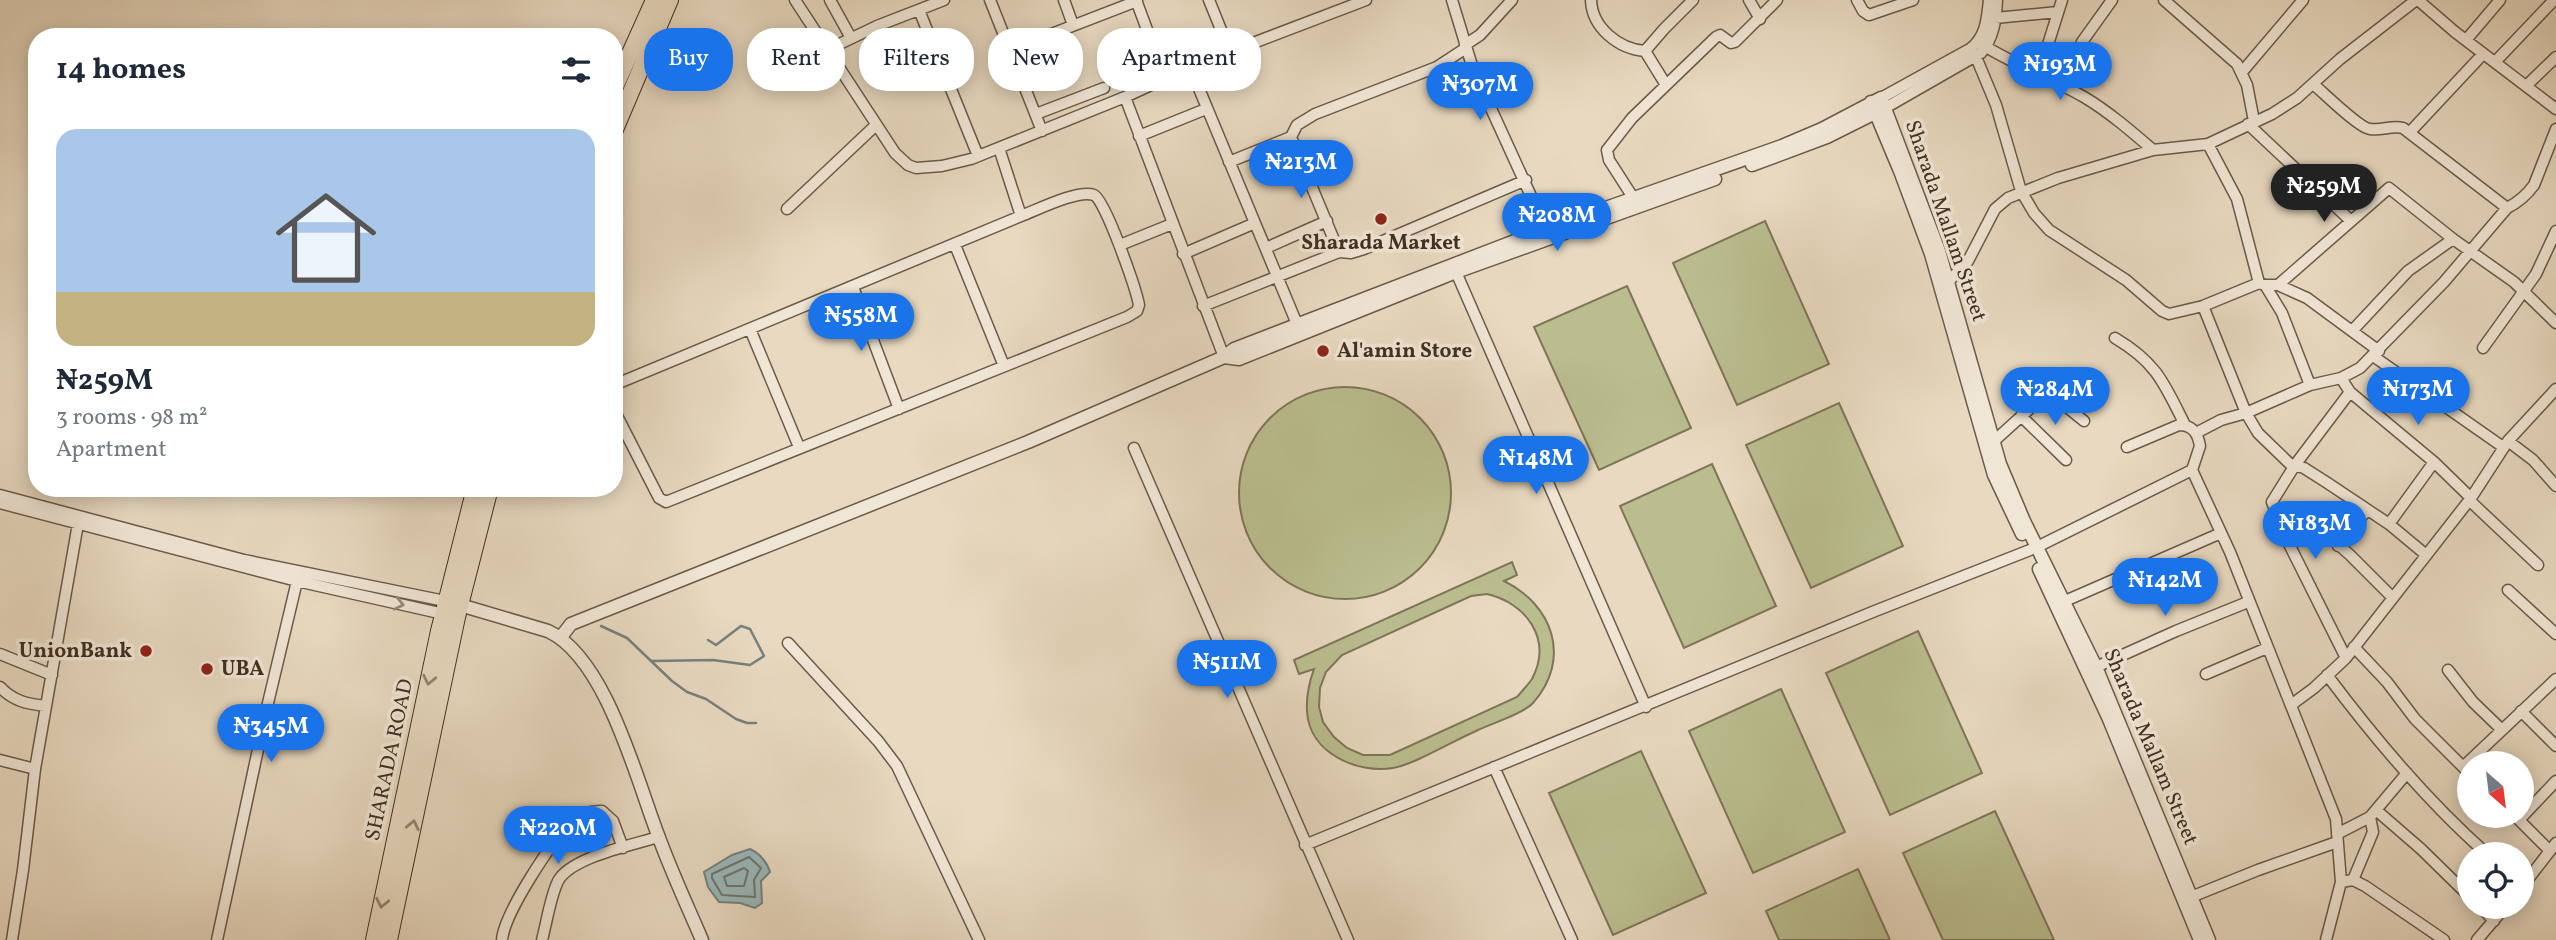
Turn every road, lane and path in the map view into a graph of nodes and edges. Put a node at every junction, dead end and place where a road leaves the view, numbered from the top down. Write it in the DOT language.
graph roads {
  1 [pos="654,0"];
  2 [pos="670,0"];
  3 [pos="795,0"];
  4 [pos="830,0"];
  5 [pos="944,0"];
  6 [pos="990,0"];
  7 [pos="1063,0"];
  8 [pos="1209,0"];
  9 [pos="1366,0"];
  10 [pos="1452,0"];
  11 [pos="1512,0"];
  12 [pos="1591,0"];
  13 [pos="1693,0"];
  14 [pos="1749,0"];
  15 [pos="1777,0"];
  16 [pos="1857,0"];
  17 [pos="1913,0"];
  18 [pos="1989,0"];
  19 [pos="1997,0"];
  20 [pos="2062,0"];
  21 [pos="2112,0"];
  22 [pos="2164,0"];
  23 [pos="2303,0"];
  24 [pos="2417,0"];
  25 [pos="2500,0"];
  26 [pos="2554,0"];
  27 [pos="1136,1"];
  28 [pos="919,10"];
  29 [pos="2058,12"];
  30 [pos="1995,18"];
  31 [pos="1760,19"];
  32 [pos="1073,25"];
  33 [pos="813,28"];
  34 [pos="1001,28"];
  35 [pos="1065,28"];
  36 [pos="1146,28"];
  37 [pos="1220,28"];
  38 [pos="851,38"];
  39 [pos="1261,40"];
  40 [pos="2466,40"];
  41 [pos="845,41"];
  42 [pos="1982,45"];
  43 [pos="1465,46"];
  44 [pos="1646,51"];
  45 [pos="2483,54"];
  46 [pos="1976,57"];
  47 [pos="2556,57"];
  48 [pos="2494,62"];
  49 [pos="623,69"];
  50 [pos="2242,72"];
  51 [pos="2038,76"];
  52 [pos="845,78"];
  53 [pos="2313,83"];
  54 [pos="1665,85"];
  55 [pos="2063,86"];
  56 [pos="2526,86"];
  57 [pos="1027,91"];
  58 [pos="1097,91"];
  59 [pos="1138,91"];
  60 [pos="1199,91"];
  61 [pos="1125,97"];
  62 [pos="1879,105"];
  63 [pos="1206,109"];
  64 [pos="2556,109"];
  65 [pos="623,111"];
  66 [pos="1036,114"];
  67 [pos="2251,123"];
  68 [pos="876,125"];
  69 [pos="2556,129"];
  70 [pos="1042,131"];
  71 [pos="2410,132"];
  72 [pos="1139,136"];
  73 [pos="1291,137"];
  74 [pos="2208,144"];
  75 [pos="999,148"];
  76 [pos="2153,149"];
  77 [pos="978,156"];
  78 [pos="1229,162"];
  79 [pos="1526,180"];
  80 [pos="2021,191"];
  81 [pos="1634,199"];
  82 [pos="2507,208"];
  83 [pos="787,209"];
  84 [pos="1021,216"];
  85 [pos="1327,221"];
  86 [pos="2351,221"];
  87 [pos="1255,223"];
  88 [pos="1172,224"];
  89 [pos="1546,229"];
  90 [pos="2556,230"];
  91 [pos="2453,239"];
  92 [pos="955,245"];
  93 [pos="1120,245"];
  94 [pos="1266,248"];
  95 [pos="2470,251"];
  96 [pos="1339,252"];
  97 [pos="1183,254"];
  98 [pos="1456,272"];
  99 [pos="1279,276"];
  100 [pos="1948,282"];
  101 [pos="2262,284"];
  102 [pos="2278,285"];
  103 [pos="853,287"];
  104 [pos="2525,291"];
  105 [pos="1202,306"];
  106 [pos="2203,306"];
  107 [pos="2556,323"];
  108 [pos="1297,324"];
  109 [pos="750,329"];
  110 [pos="2352,331"];
  111 [pos="2115,338"];
  112 [pos="2483,348"];
  113 [pos="2376,353"];
  114 [pos="1224,357"];
  115 [pos="1004,366"];
  116 [pos="2341,378"];
  117 [pos="623,381"];
  118 [pos="2310,385"];
  119 [pos="2556,389"];
  120 [pos="2350,392"];
  121 [pos="899,409"];
  122 [pos="2246,413"];
  123 [pos="2021,416"];
  124 [pos="2084,421"];
  125 [pos="2185,425"];
  126 [pos="623,428"];
  127 [pos="2196,433"];
  128 [pos="1993,443"];
  129 [pos="2506,444"];
  130 [pos="799,447"];
  131 [pos="2127,447"];
  132 [pos="1134,448"];
  133 [pos="2066,460"];
  134 [pos="2434,462"];
  135 [pos="2295,465"];
  136 [pos="2192,470"];
  137 [pos="2556,486"];
  138 [pos="0,495"];
  139 [pos="473,497"];
  140 [pos="487,497"];
  141 [pos="2470,499"];
  142 [pos="0,503"];
  143 [pos="2367,510"];
  144 [pos="2305,515"];
  145 [pos="79,520"];
  146 [pos="2389,524"];
  147 [pos="2221,533"];
  148 [pos="2338,545"];
  149 [pos="2033,548"];
  150 [pos="2425,554"];
  151 [pos="2538,565"];
  152 [pos="297,581"];
  153 [pos="2508,590"];
  154 [pos="454,598"];
  155 [pos="2393,598"];
  156 [pos="2065,601"];
  157 [pos="2248,602"];
  158 [pos="566,630"];
  159 [pos="2556,634"];
  160 [pos="788,643"];
  161 [pos="2354,647"];
  162 [pos="2267,648"];
  163 [pos="0,654"];
  164 [pos="2346,658"];
  165 [pos="2096,667"];
  166 [pos="2448,670"];
  167 [pos="2206,674"];
  168 [pos="52,675"];
  169 [pos="2328,675"];
  170 [pos="2556,679"];
  171 [pos="0,687"];
  172 [pos="2291,705"];
  173 [pos="46,706"];
  174 [pos="1646,707"];
  175 [pos="2521,711"];
  176 [pos="2501,729"];
  177 [pos="2556,746"];
  178 [pos="2482,751"];
  179 [pos="420,758"];
  180 [pos="0,760"];
  181 [pos="2457,761"];
  182 [pos="1494,767"];
  183 [pos="35,769"];
  184 [pos="2407,773"];
  185 [pos="2556,781"];
  186 [pos="2534,802"];
  187 [pos="2373,814"];
  188 [pos="2529,828"];
  189 [pos="658,837"];
  190 [pos="2337,838"];
  191 [pos="2473,842"];
  192 [pos="1306,845"];
  193 [pos="2553,847"];
  194 [pos="623,848"];
  195 [pos="2534,871"];
  196 [pos="2353,880"];
  197 [pos="2341,882"];
  198 [pos="2457,884"];
  199 [pos="2191,897"];
  200 [pos="2494,920"];
  201 [pos="12,940"];
  202 [pos="217,940"];
  203 [pos="374,940"];
  204 [pos="389,940"];
  205 [pos="502,940"];
  206 [pos="542,940"];
  207 [pos="702,940"];
  208 [pos="979,940"];
  209 [pos="1348,940"];
  210 [pos="1572,940"];
  211 [pos="2200,940"];
  212 [pos="2209,940"];
  213 [pos="2326,940"];
  214 [pos="2444,940"];
  215 [pos="2477,940"];
  1 -- 49 [label="main road"];
  2 -- 65 [label="main road"];
  3 -- 33 [label="street"];
  4 -- 38 [label="street"];
  5 -- 28 [label="street"];
  6 -- 34 [label="street"];
  7 -- 32 [label="street"];
  8 -- 37 [label="street"];
  9 -- 39 [label="street"];
  10 -- 43 [label="street"];
  11 -- 43 [label="street"];
  12 -- 44 [label="street"];
  13 -- 44 [label="street"];
  14 -- 31 [label="street"];
  15 -- 31 [label="street"];
  16 -- 17 [label="street"];
  18 -- 42 [label="street"];
  19 -- 30 [label="street"];
  20 -- 29 [label="street"];
  21 -- 55 [label="street"];
  22 -- 50 [label="street"];
  23 -- 50 [label="street"];
  24 -- 40 [label="street"];
  24 -- 53 [label="street"];
  25 -- 40 [label="street"];
  26 -- 48 [label="street"];
  27 -- 32 [label="street"];
  27 -- 36 [label="street"];
  28 -- 38 [label="street"];
  28 -- 77 [label="street"];
  29 -- 30 [label="street"];
  29 -- 51 [label="street"];
  30 -- 42 [label="street"];
  31 -- 54 [label="street"];
  32 -- 35 [label="street"];
  38 -- 41 [label="street"];
  40 -- 45 [label="street"];
  42 -- 46 [label="street"];
  42 -- 51 [label="street"];
  42 -- 62 [label="street"];
  43 -- 73 [label="street"];
  43 -- 79 [label="street"];
  44 -- 54 [label="street"];
  45 -- 48 [label="street"];
  45 -- 71 [label="street"];
  46 -- 62 [label="street"];
  46 -- 80 [label="street"];
  47 -- 56 [label="street"];
  48 -- 56 [label="street"];
  50 -- 67 [label="street"];
  51 -- 55 [label="street"];
  52 -- 68 [label="street"];
  53 -- 67 [label="street"];
  53 -- 71 [label="street"];
  54 -- 81 [label="street"];
  55 -- 76 [label="street"];
  56 -- 64 [label="street"];
  57 -- 66 [label="street"];
  58 -- 66 [label="street"];
  59 -- 61 [label="street"];
  60 -- 63 [label="street"];
  61 -- 70 [label="street"];
  61 -- 72 [label="street"];
  62 -- 81 [label="street"];
  62 -- 98 [label="street"];
  62 -- 100 [label="street, Sharada Mallam Street"];
  62 -- 149 [label="street, Sharada Mallam Street"];
  63 -- 72 [label="street"];
  63 -- 78 [label="street"];
  66 -- 70 [label="street"];
  67 -- 74 [label="street"];
  67 -- 86 [label="street"];
  68 -- 77 [label="street"];
  68 -- 83 [label="street"];
  69 -- 82 [label="street"];
  70 -- 75 [label="street"];
  71 -- 82 [label="street"];
  72 -- 88 [label="street"];
  73 -- 78 [label="street"];
  73 -- 85 [label="street"];
  74 -- 76 [label="street"];
  74 -- 101 [label="street"];
  75 -- 77 [label="street"];
  75 -- 84 [label="street"];
  76 -- 80 [label="street"];
  78 -- 87 [label="street"];
  79 -- 89 [label="street"];
  79 -- 96 [label="street"];
  80 -- 100 [label="street"];
  80 -- 106 [label="street"];
  81 -- 89 [label="street"];
  82 -- 95 [label="street"];
  84 -- 92 [label="street"];
  84 -- 93 [label="street"];
  85 -- 94 [label="street"];
  85 -- 96 [label="street"];
  86 -- 91 [label="street"];
  86 -- 102 [label="street"];
  87 -- 94 [label="street"];
  87 -- 97 [label="street"];
  88 -- 93 [label="street"];
  88 -- 97 [label="street"];
  89 -- 108 [label="street"];
  90 -- 104 [label="street"];
  91 -- 95 [label="street"];
  91 -- 110 [label="street"];
  92 -- 103 [label="street"];
  92 -- 115 [label="street"];
  93 -- 115 [label="street"];
  94 -- 99 [label="street"];
  95 -- 104 [label="street"];
  95 -- 113 [label="street"];
  96 -- 99 [label="street"];
  97 -- 105 [label="street"];
  98 -- 114 [label="street"];
  98 -- 174 [label="street"];
  99 -- 105 [label="street"];
  99 -- 108 [label="street"];
  100 -- 128 [label="street, Sharada Mallam Street"];
  101 -- 102 [label="street"];
  101 -- 106 [label="street"];
  101 -- 118 [label="street"];
  102 -- 110 [label="street"];
  103 -- 109 [label="street"];
  103 -- 121 [label="street"];
  104 -- 107 [label="street"];
  104 -- 112 [label="street"];
  105 -- 114 [label="street"];
  106 -- 122 [label="street"];
  108 -- 114 [label="street"];
  109 -- 117 [label="street"];
  109 -- 130 [label="street"];
  110 -- 113 [label="street"];
  111 -- 125 [label="street"];
  113 -- 116 [label="street"];
  113 -- 129 [label="street"];
  114 -- 158 [label="street"];
  115 -- 121 [label="street"];
  116 -- 118 [label="street"];
  116 -- 120 [label="street"];
  118 -- 122 [label="street"];
  119 -- 129 [label="street"];
  120 -- 134 [label="street"];
  120 -- 135 [label="street"];
  121 -- 130 [label="street"];
  122 -- 127 [label="street"];
  122 -- 135 [label="street"];
  123 -- 124 [label="street"];
  123 -- 128 [label="street"];
  123 -- 133 [label="street"];
  125 -- 127 [label="street"];
  125 -- 131 [label="street"];
  126 -- 130 [label="street"];
  127 -- 136 [label="street"];
  128 -- 149 [label="street, Sharada Mallam Street"];
  129 -- 137 [label="street"];
  129 -- 141 [label="street"];
  132 -- 192 [label="street"];
  134 -- 141 [label="street"];
  134 -- 146 [label="street"];
  135 -- 143 [label="street"];
  135 -- 164 [label="street"];
  136 -- 147 [label="street"];
  136 -- 149 [label="street"];
  138 -- 145 [label="street"];
  139 -- 154 [label="main road"];
  140 -- 154 [label="main road"];
  141 -- 150 [label="street"];
  141 -- 151 [label="street"];
  142 -- 145 [label="street"];
  143 -- 146 [label="street"];
  143 -- 148 [label="street"];
  144 -- 148 [label="street"];
  145 -- 152 [label="street"];
  145 -- 154 [label="street"];
  145 -- 168 [label="street"];
  146 -- 150 [label="street"];
  147 -- 156 [label="street"];
  147 -- 157 [label="street"];
  148 -- 155 [label="street"];
  149 -- 156 [label="street, Sharada Mallam Street"];
  149 -- 174 [label="street"];
  149 -- 211 [label="street, Sharada Mallam Street"];
  150 -- 155 [label="street"];
  152 -- 154 [label="street, one-way"];
  152 -- 202 [label="street"];
  153 -- 159 [label="street"];
  154 -- 158 [label="street"];
  154 -- 179 [label="main road"];
  155 -- 161 [label="street"];
  156 -- 165 [label="street, Sharada Mallam Street"];
  157 -- 162 [label="street"];
  157 -- 165 [label="street"];
  158 -- 189 [label="street"];
  160 -- 208 [label="street"];
  161 -- 164 [label="street"];
  161 -- 181 [label="street"];
  162 -- 167 [label="street"];
  162 -- 172 [label="street"];
  163 -- 168 [label="street"];
  164 -- 169 [label="street"];
  165 -- 199 [label="street, Sharada Mallam Street"];
  166 -- 176 [label="street"];
  168 -- 173 [label="street"];
  169 -- 172 [label="street"];
  169 -- 184 [label="street"];
  170 -- 175 [label="street"];
  171 -- 173 [label="street"];
  172 -- 190 [label="street"];
  173 -- 183 [label="street"];
  174 -- 182 [label="street"];
  175 -- 176 [label="street"];
  175 -- 177 [label="street"];
  176 -- 178 [label="street"];
  179 -- 203 [label="main road, SHARADA ROAD, one-way"];
  204 -- 179 [label="main road, one-way"];
  180 -- 183 [label="street"];
  182 -- 192 [label="street"];
  182 -- 210 [label="street"];
  183 -- 201 [label="street"];
  184 -- 187 [label="street"];
  184 -- 191 [label="street"];
  185 -- 186 [label="street"];
  187 -- 190 [label="street"];
  187 -- 196 [label="street"];
  187 -- 198 [label="street"];
  188 -- 193 [label="street"];
  189 -- 194 [label="street"];
  189 -- 207 [label="street"];
  190 -- 197 [label="street"];
  190 -- 199 [label="street"];
  192 -- 209 [label="street"];
  193 -- 195 [label="street"];
  194 -- 205 [label="street"];
  194 -- 206 [label="street"];
  196 -- 197 [label="street"];
  196 -- 214 [label="street"];
  197 -- 213 [label="street"];
  199 -- 212 [label="street, Sharada Mallam Street"];
  200 -- 215 [label="street"];
}
